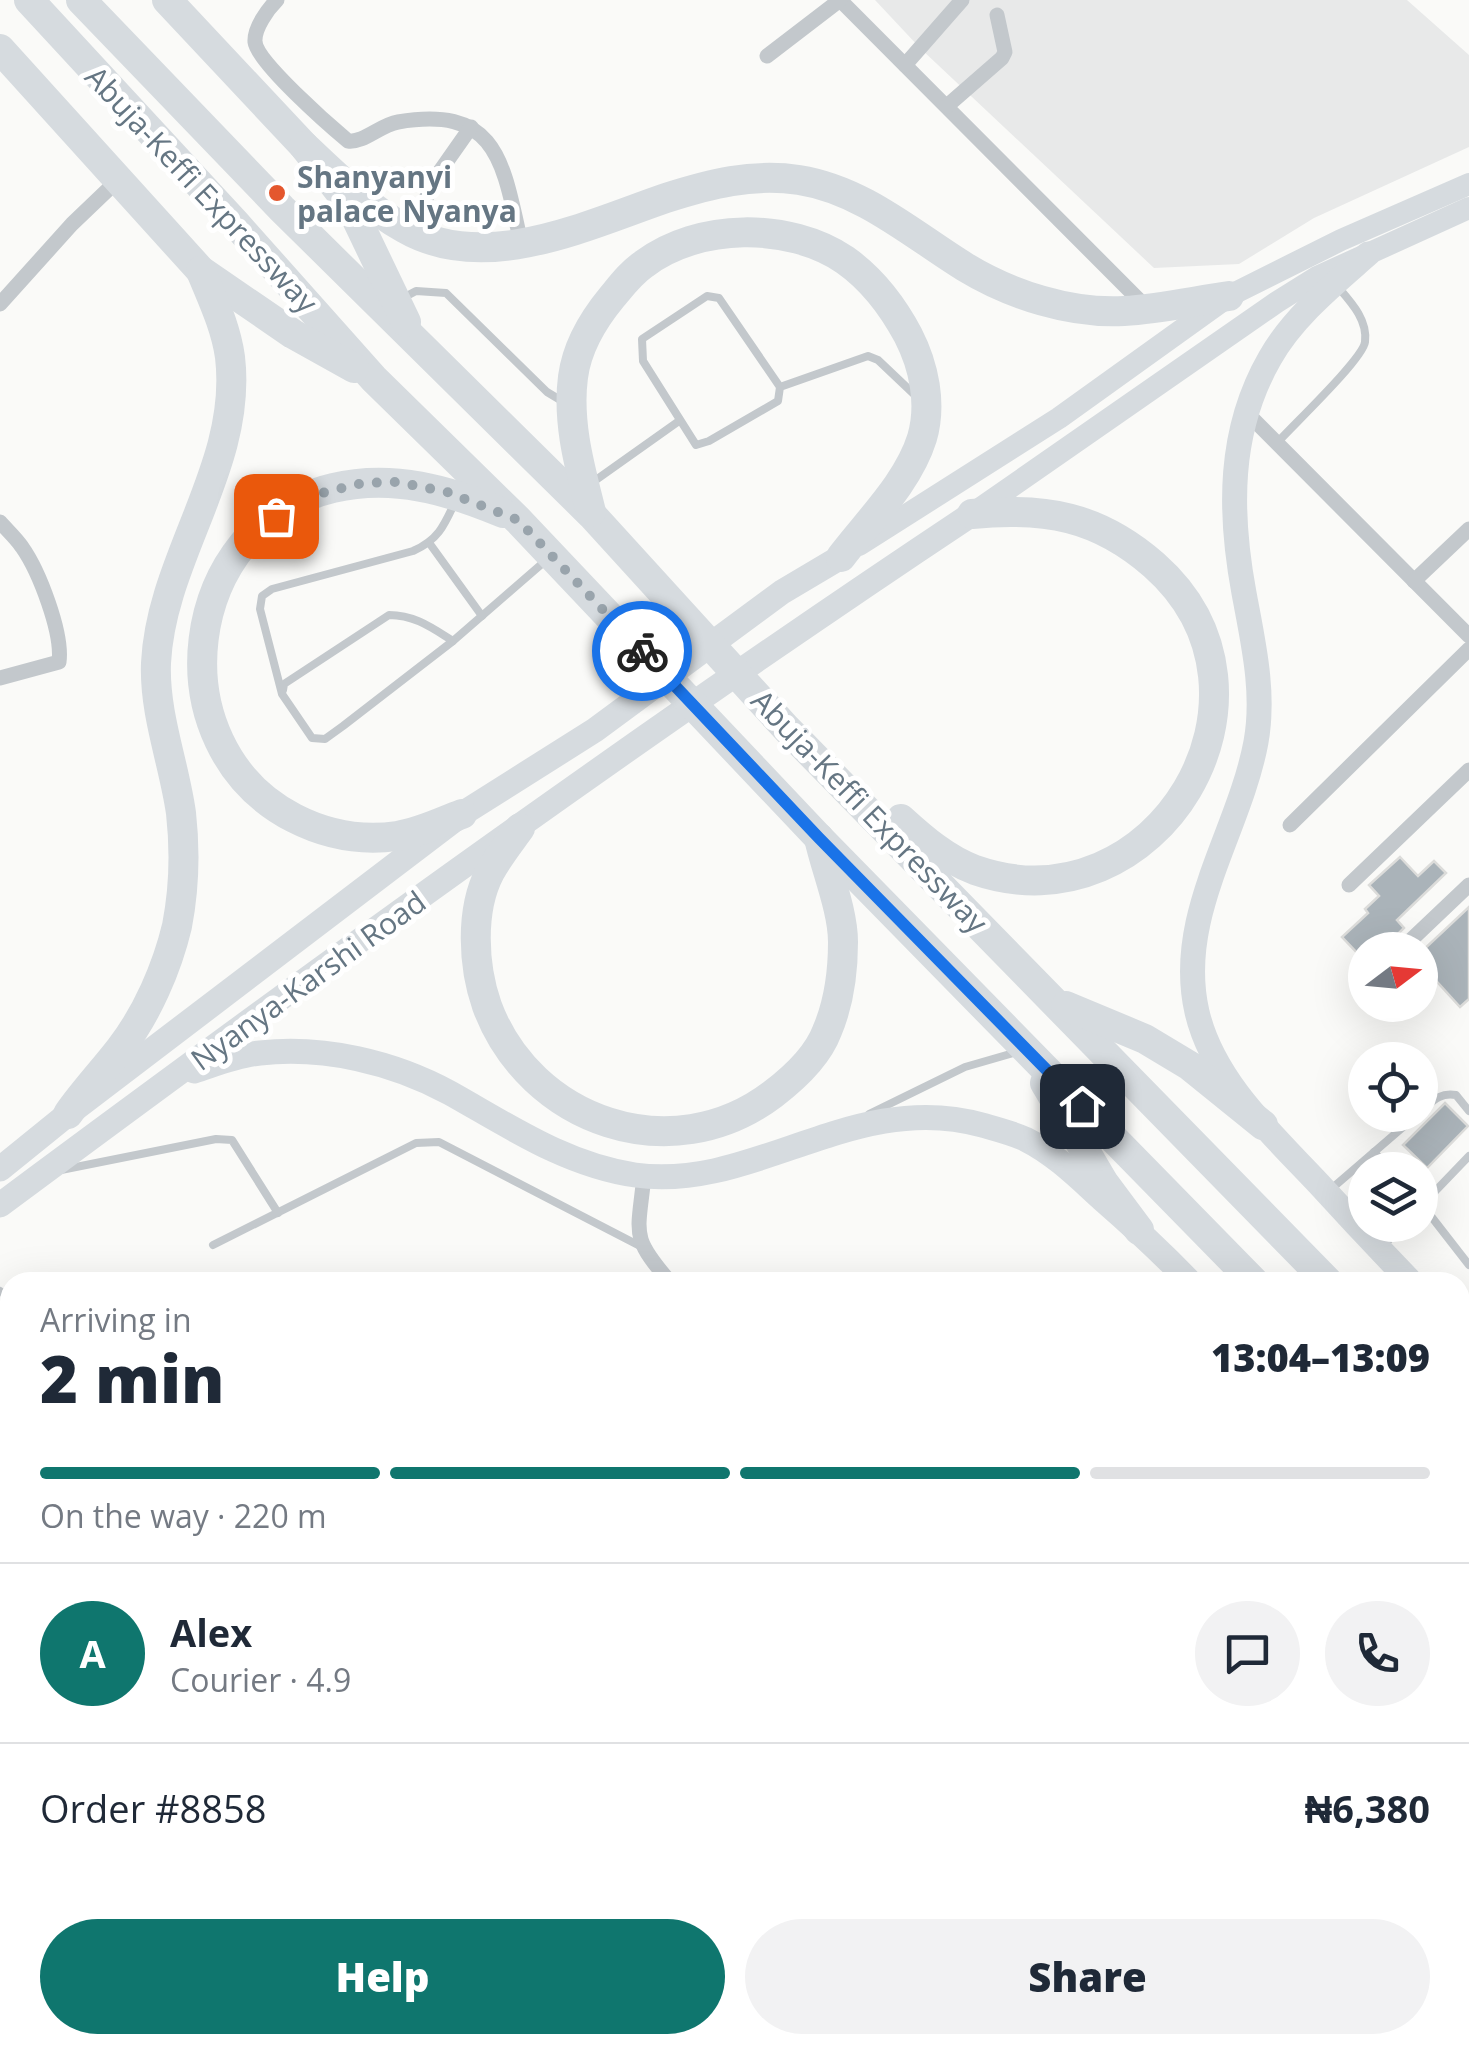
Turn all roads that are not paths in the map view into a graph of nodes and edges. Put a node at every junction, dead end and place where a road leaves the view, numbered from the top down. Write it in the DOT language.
graph roads {
  1 [pos="29,0"];
  2 [pos="81,0"];
  3 [pos="167,0"];
  4 [pos="277,0"];
  5 [pos="840,0"];
  6 [pos="962,0"];
  7 [pos="997,15"];
  8 [pos="0,49"];
  9 [pos="767,56"];
  10 [pos="905,66"];
  11 [pos="947,106"];
  12 [pos="471,127"];
  13 [pos="304,146"];
  14 [pos="118,180"];
  15 [pos="1469,184"];
  16 [pos="1469,208"];
  17 [pos="405,229"];
  18 [pos="520,243"];
  19 [pos="1368,254"];
  20 [pos="201,271"];
  21 [pos="1334,284"];
  22 [pos="1229,296"];
  23 [pos="397,302"];
  24 [pos="0,304"];
  25 [pos="1147,308"];
  26 [pos="414,338"];
  27 [pos="374,379"];
  28 [pos="780,387"];
  29 [pos="927,406"];
  30 [pos="572,407"];
  31 [pos="1247,413"];
  32 [pos="679,422"];
  33 [pos="1277,443"];
  34 [pos="458,496"];
  35 [pos="588,501"];
  36 [pos="972,514"];
  37 [pos="518,520"];
  38 [pos="0,522"];
  39 [pos="1469,529"];
  40 [pos="430,544"];
  41 [pos="552,555"];
  42 [pos="841,556"];
  43 [pos="1414,582"];
  44 [pos="482,616"];
  45 [pos="1469,636"];
  46 [pos="454,641"];
  47 [pos="1469,648"];
  48 [pos="0,678"];
  49 [pos="282,694"];
  50 [pos="786,728"];
  51 [pos="1469,770"];
  52 [pos="462,814"];
  53 [pos="1290,825"];
  54 [pos="520,828"];
  55 [pos="819,838"];
  56 [pos="1349,884"];
  57 [pos="1469,885"];
  58 [pos="1419,932"];
  59 [pos="1054,1002"];
  60 [pos="1026,1050"];
  61 [pos="170,1078"];
  62 [pos="1438,1096"];
  63 [pos="1469,1111"];
  64 [pos="68,1114"];
  65 [pos="1263,1125"];
  66 [pos="843,1128"];
  67 [pos="1398,1132"];
  68 [pos="1374,1152"];
  69 [pos="1469,1156"];
  70 [pos="0,1169"];
  71 [pos="42,1173"];
  72 [pos="1348,1174"];
  73 [pos="644,1176"];
  74 [pos="1438,1187"];
  75 [pos="1326,1192"];
  76 [pos="0,1205"];
  77 [pos="278,1212"];
  78 [pos="1438,1226"];
  79 [pos="1139,1230"];
  80 [pos="1387,1242"];
  81 [pos="213,1245"];
  82 [pos="640,1246"];
  83 [pos="1380,1250"];
  84 [pos="1469,1265"];
  85 [pos="662,1272"];
  86 [pos="1180,1272"];
  87 [pos="1244,1272"];
  88 [pos="1318,1272"];
  89 [pos="1401,1272"];
  1 -- 27 [label="highway, Abuja-Keffi Expressway"];
  2 -- 26 [label="highway, Abuja-Keffi Expressway"];
  3 -- 13 [label="highway, Abuja-Keffi Expressway"];
  4 -- 12 [label="street"];
  5 -- 9 [label="street"];
  5 -- 10 [label="street"];
  6 -- 10 [label="street"];
  7 -- 11 [label="street"];
  8 -- 14 [label="highway, Abuja-Keffi Expressway"];
  10 -- 11 [label="street"];
  11 -- 25 [label="street"];
  12 -- 17 [label="street"];
  12 -- 18 [label="street"];
  13 -- 17 [label="highway"];
  13 -- 23 [label="highway, Abuja-Keffi Expressway"];
  14 -- 20 [label="highway, Abuja-Keffi Expressway"];
  14 -- 24 [label="street"];
  15 -- 22 [label="street"];
  16 -- 19 [label="street"];
  17 -- 18 [label="highway"];
  18 -- 25 [label="highway"];
  19 -- 21 [label="main road"];
  19 -- 36 [label="street"];
  20 -- 27 [label="highway, Abuja-Keffi Expressway"];
  20 -- 64 [label="highway"];
  21 -- 31 [label="main road"];
  21 -- 33 [label="lane"];
  22 -- 25 [label="highway"];
  22 -- 42 [label="street"];
  23 -- 26 [label="highway, Abuja-Keffi Expressway"];
  23 -- 30 [label="lane"];
  26 -- 35 [label="highway, Abuja-Keffi Expressway"];
  27 -- 37 [label="highway, Abuja-Keffi Expressway"];
  28 -- 29 [label="lane"];
  28 -- 32 [label="lane"];
  28 -- 32 [label="lane"];
  29 -- 30 [label="highway"];
  29 -- 42 [label="highway"];
  30 -- 35 [label="highway"];
  31 -- 33 [label="street"];
  31 -- 65 [label="main road"];
  32 -- 35 [label="lane"];
  33 -- 43 [label="street"];
  34 -- 37 [label="highway"];
  34 -- 40 [label="lane"];
  34 -- 52 [label="highway"];
  35 -- 50 [label="highway, Abuja-Keffi Expressway"];
  36 -- 50 [label="highway"];
  36 -- 54 [label="main road, Nyanya-Karshi Road"];
  37 -- 41 [label="highway, Abuja-Keffi Expressway"];
  38 -- 48 [label="street"];
  39 -- 43 [label="street"];
  40 -- 44 [label="lane"];
  40 -- 49 [label="lane"];
  41 -- 44 [label="lane"];
  41 -- 55 [label="highway, Abuja-Keffi Expressway"];
  42 -- 52 [label="main road, Nyanya-Karshi Road"];
  43 -- 45 [label="street"];
  44 -- 46 [label="lane"];
  46 -- 49 [label="lane"];
  46 -- 49 [label="lane"];
  47 -- 53 [label="street"];
  50 -- 59 [label="highway, Abuja-Keffi Expressway"];
  51 -- 56 [label="street"];
  52 -- 64 [label="main road, Nyanya-Karshi Road"];
  54 -- 55 [label="highway"];
  54 -- 61 [label="main road, Nyanya-Karshi Road"];
  55 -- 60 [label="highway, Abuja-Keffi Expressway"];
  57 -- 58 [label="street"];
  59 -- 65 [label="highway"];
  59 -- 88 [label="highway, Abuja-Keffi Expressway"];
  60 -- 66 [label="lane"];
  60 -- 79 [label="highway"];
  60 -- 87 [label="highway, Abuja-Keffi Expressway"];
  61 -- 71 [label="main road, Nyanya-Karshi Road"];
  61 -- 73 [label="main road"];
  62 -- 63 [label="lane"];
  64 -- 70 [label="main road, Nyanya-Karshi Road"];
  65 -- 75 [label="main road"];
  66 -- 73 [label="main road"];
  66 -- 79 [label="main road"];
  67 -- 68 [label="lane"];
  69 -- 74 [label="lane"];
  71 -- 76 [label="main road, Nyanya-Karshi Road"];
  71 -- 77 [label="lane"];
  72 -- 75 [label="lane"];
  73 -- 82 [label="street"];
  75 -- 83 [label="main road"];
  77 -- 81 [label="lane"];
  77 -- 82 [label="lane"];
  78 -- 84 [label="lane"];
  79 -- 86 [label="main road"];
  80 -- 83 [label="lane"];
  82 -- 85 [label="street"];
  83 -- 89 [label="main road"];
}
